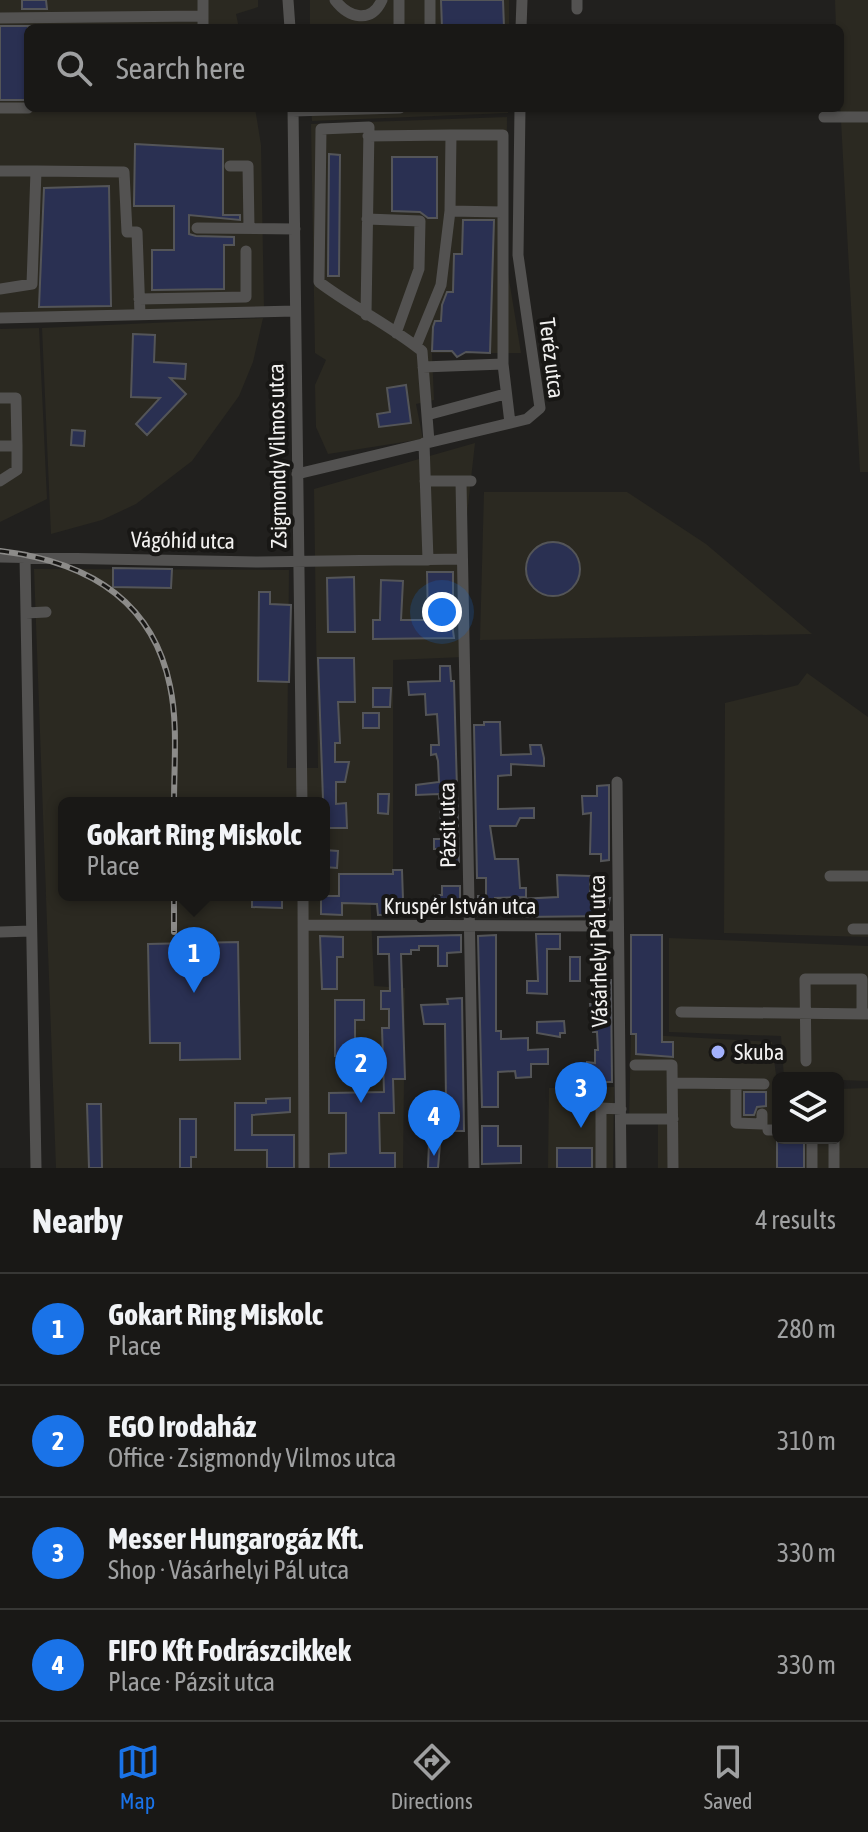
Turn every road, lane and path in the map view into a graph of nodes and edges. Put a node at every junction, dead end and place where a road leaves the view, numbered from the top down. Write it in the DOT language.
graph roads {
  1 [pos="203,0"];
  2 [pos="288,0"];
  3 [pos="335,0"];
  4 [pos="382,0"];
  5 [pos="399,0"];
  6 [pos="430,0"];
  7 [pos="522,0"];
  8 [pos="0,18"];
  9 [pos="203,22"];
  10 [pos="290,24"];
  11 [pos="399,24"];
  12 [pos="430,24"];
  13 [pos="521,24"];
  14 [pos="0,108"];
  15 [pos="24,108"];
  16 [pos="293,112"];
  17 [pos="520,112"];
  18 [pos="824,117"];
  19 [pos="868,117"];
  20 [pos="451,135"];
  21 [pos="368,136"];
  22 [pos="230,166"];
  23 [pos="0,171"];
  24 [pos="36,171"];
  25 [pos="450,211"];
  26 [pos="502,212"];
  27 [pos="367,219"];
  28 [pos="197,228"];
  29 [pos="249,228"];
  30 [pos="295,229"];
  31 [pos="246,251"];
  32 [pos="0,289"];
  33 [pos="246,297"];
  34 [pos="139,299"];
  35 [pos="295,311"];
  36 [pos="246,313"];
  37 [pos="140,315"];
  38 [pos="366,315"];
  39 [pos="0,318"];
  40 [pos="396,333"];
  41 [pos="416,346"];
  42 [pos="503,364"];
  43 [pos="423,367"];
  44 [pos="505,394"];
  45 [pos="0,398"];
  46 [pos="427,415"];
  47 [pos="510,423"];
  48 [pos="427,443"];
  49 [pos="0,446"];
  50 [pos="17,446"];
  51 [pos="297,474"];
  52 [pos="0,481"];
  53 [pos="425,481"];
  54 [pos="0,557"];
  55 [pos="25,557"];
  56 [pos="462,559"];
  57 [pos="428,560"];
  58 [pos="300,562"];
  59 [pos="46,612"];
  60 [pos="26,613"];
  61 [pos="617,782"];
  62 [pos="302,797"];
  63 [pos="830,876"];
  64 [pos="868,876"];
  65 [pos="303,901"];
  66 [pos="303,925"];
  67 [pos="470,926"];
  68 [pos="617,926"];
  69 [pos="853,929"];
  70 [pos="868,929"];
  71 [pos="31,931"];
  72 [pos="0,932"];
  73 [pos="681,1012"];
  74 [pos="805,1014"];
  75 [pos="865,1014"];
  76 [pos="806,1061"];
  77 [pos="635,1065"];
  78 [pos="673,1083"];
  79 [pos="736,1084"];
  80 [pos="764,1084"];
  81 [pos="621,1114"];
  82 [pos="762,1114"];
  83 [pos="673,1119"];
  84 [pos="812,1144"];
  85 [pos="834,1144"];
  86 [pos="36,1168"];
  87 [pos="304,1168"];
  88 [pos="474,1168"];
  89 [pos="601,1168"];
  90 [pos="621,1168"];
  91 [pos="673,1168"];
  92 [pos="812,1168"];
  93 [pos="834,1168"];
  1 -- 9 [label="street"];
  2 -- 10 [label="street"];
  3 -- 4 [label="street"];
  5 -- 11 [label="street"];
  6 -- 12 [label="street"];
  7 -- 13 [label="street"];
  8 -- 9 [label="street"];
  14 -- 15 [label="street"];
  16 -- 30 [label="street, Zsigmondy Vilmos utca"];
  17 -- 47 [label="street, Teréz utca"];
  18 -- 19 [label="street"];
  20 -- 21 [label="street"];
  20 -- 25 [label="street"];
  20 -- 26 [label="street"];
  21 -- 27 [label="street"];
  21 -- 38 [label="street"];
  22 -- 29 [label="street"];
  23 -- 24 [label="street"];
  24 -- 32 [label="street"];
  24 -- 34 [label="street"];
  25 -- 26 [label="street"];
  25 -- 41 [label="street"];
  26 -- 42 [label="street"];
  27 -- 38 [label="street"];
  27 -- 40 [label="street"];
  28 -- 29 [label="street"];
  29 -- 30 [label="street"];
  30 -- 35 [label="street, Zsigmondy Vilmos utca"];
  31 -- 33 [label="street"];
  33 -- 34 [label="street"];
  33 -- 36 [label="street"];
  34 -- 37 [label="street"];
  35 -- 36 [label="street"];
  35 -- 51 [label="street, Zsigmondy Vilmos utca"];
  36 -- 37 [label="street"];
  37 -- 39 [label="street"];
  38 -- 40 [label="street"];
  40 -- 41 [label="street"];
  41 -- 43 [label="street"];
  42 -- 43 [label="street"];
  42 -- 44 [label="street"];
  43 -- 46 [label="street"];
  44 -- 46 [label="street"];
  44 -- 47 [label="street"];
  45 -- 50 [label="street"];
  46 -- 48 [label="street"];
  47 -- 48 [label="street, Teréz utca"];
  48 -- 51 [label="street, Teréz utca"];
  48 -- 53 [label="street"];
  49 -- 50 [label="street"];
  50 -- 52 [label="street"];
  51 -- 58 [label="street, Zsigmondy Vilmos utca"];
  53 -- 56 [label="street, Pázsit utca"];
  53 -- 57 [label="street"];
  54 -- 55 [label="street, Vágóhíd utca"];
  55 -- 58 [label="street, Vágóhíd utca"];
  55 -- 60 [label="street"];
  56 -- 57 [label="street, Vágóhíd utca"];
  56 -- 67 [label="street, Pázsit utca"];
  57 -- 58 [label="street, Vágóhíd utca"];
  58 -- 62 [label="street, Zsigmondy Vilmos utca"];
  59 -- 60 [label="street"];
  60 -- 71 [label="street"];
  61 -- 68 [label="street, Vásárhelyi Pál utca"];
  63 -- 64 [label="street"];
  65 -- 66 [label="street"];
  66 -- 67 [label="street, Kruspér István utca"];
  66 -- 87 [label="street"];
  67 -- 68 [label="street, Kruspér István utca"];
  67 -- 88 [label="street, Pázsit utca"];
  68 -- 81 [label="street, Vásárhelyi Pál utca"];
  69 -- 70 [label="street"];
  71 -- 72 [label="street"];
  71 -- 86 [label="street"];
  73 -- 74 [label="street"];
  74 -- 75 [label="street"];
  74 -- 75 [label="street"];
  74 -- 76 [label="street"];
  77 -- 78 [label="street"];
  78 -- 79 [label="street"];
  78 -- 83 [label="street"];
  79 -- 80 [label="street"];
  79 -- 82 [label="street"];
  81 -- 83 [label="street"];
  81 -- 89 [label="street"];
  81 -- 90 [label="street, Vásárhelyi Pál utca"];
  83 -- 91 [label="street"];
  84 -- 92 [label="street"];
  85 -- 93 [label="street"];
}
